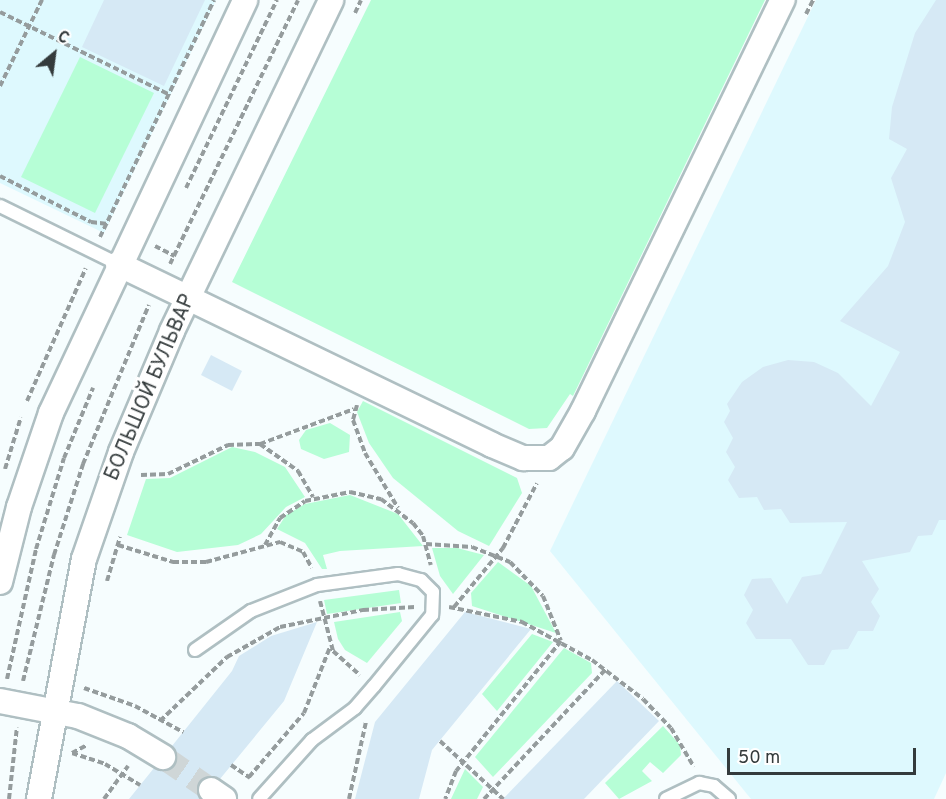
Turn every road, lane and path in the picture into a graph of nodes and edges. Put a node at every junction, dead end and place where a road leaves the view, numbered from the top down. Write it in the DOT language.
graph roads {
  1 [pos="42,0"];
  2 [pos="214,0"];
  3 [pos="245,0"];
  4 [pos="277,0"];
  5 [pos="298,0"];
  6 [pos="331,0"];
  7 [pos="783,0"];
  8 [pos="813,0"];
  9 [pos="0,12"];
  10 [pos="803,20"];
  11 [pos="28,26"];
  12 [pos="0,86"];
  13 [pos="168,94"];
  14 [pos="0,176"];
  15 [pos="182,197"];
  16 [pos="0,206"];
  17 [pos="162,238"];
  18 [pos="144,242"];
  19 [pos="158,248"];
  20 [pos="154,256"];
  21 [pos="118,264"];
  22 [pos="188,297"];
  23 [pos="96,378"];
  24 [pos="357,404"];
  25 [pos="355,409"];
  26 [pos="260,444"];
  27 [pos="549,458"];
  28 [pos="145,465"];
  29 [pos="141,475"];
  30 [pos="137,486"];
  31 [pos="313,497"];
  32 [pos="400,511"];
  33 [pos="124,526"];
  34 [pos="426,544"];
  35 [pos="265,545"];
  36 [pos="496,555"];
  37 [pos="434,571"];
  38 [pos="0,582"];
  39 [pos="106,586"];
  40 [pos="452,598"];
  41 [pos="455,605"];
  42 [pos="435,607"];
  43 [pos="561,641"];
  44 [pos="330,646"];
  45 [pos="195,650"];
  46 [pos="606,669"];
  47 [pos="85,677"];
  48 [pos="374,686"];
  49 [pos="83,688"];
  50 [pos="2,702"];
  51 [pos="52,710"];
  52 [pos="78,716"];
  53 [pos="160,721"];
  54 [pos="183,732"];
  55 [pos="440,741"];
  56 [pos="163,757"];
  57 [pos="464,760"];
  58 [pos="128,766"];
  59 [pos="122,774"];
  60 [pos="249,777"];
  61 [pos="699,783"];
  62 [pos="140,785"];
  63 [pos="492,787"];
  64 [pos="9,791"];
  65 [pos="9,799"];
  66 [pos="39,799"];
  67 [pos="104,799"];
  68 [pos="259,799"];
  69 [pos="350,799"];
  70 [pos="445,799"];
  71 [pos="484,799"];
  72 [pos="503,799"];
  73 [pos="666,799"];
  74 [pos="729,799"];
  1 -- 11 [label="path"];
  2 -- 13 [label="path"];
  3 -- 21 [label="street"];
  4 -- 15 [label="path"];
  5 -- 19 [label="path"];
  6 -- 22 [label="street, БОЛЬШОЙ БУЛЬВАР"];
  7 -- 27 [label="street"];
  8 -- 10 [label="path"];
  9 -- 11 [label="path"];
  11 -- 12 [label="path"];
  11 -- 13 [label="path"];
  13 -- 14 [label="path"];
  16 -- 21 [label="lane"];
  17 -- 19 [label="path"];
  18 -- 19 [label="path"];
  19 -- 20 [label="path"];
  21 -- 22 [label="street"];
  21 -- 38 [label="street"];
  22 -- 27 [label="street"];
  22 -- 51 [label="street, БОЛЬШОЙ БУЛЬВАР"];
  23 -- 50 [label="path"];
  24 -- 25 [label="path"];
  25 -- 26 [label="path"];
  25 -- 32 [label="path"];
  26 -- 29 [label="path"];
  26 -- 31 [label="path"];
  27 -- 36 [label="path"];
  28 -- 29 [label="path"];
  29 -- 30 [label="path"];
  31 -- 32 [label="path"];
  31 -- 35 [label="path"];
  32 -- 34 [label="path"];
  33 -- 39 [label="path"];
  34 -- 36 [label="path"];
  34 -- 37 [label="path"];
  36 -- 41 [label="path"];
  36 -- 43 [label="path"];
  40 -- 41 [label="path"];
  41 -- 42 [label="path"];
  41 -- 43 [label="path"];
  42 -- 45 [label="lane"];
  42 -- 48 [label="lane"];
  42 -- 53 [label="path"];
  43 -- 46 [label="path"];
  43 -- 57 [label="path"];
  44 -- 60 [label="path"];
  46 -- 61 [label="path"];
  46 -- 63 [label="path"];
  47 -- 49 [label="path"];
  48 -- 68 [label="lane"];
  48 -- 69 [label="path"];
  49 -- 52 [label="path"];
  49 -- 53 [label="path"];
  50 -- 51 [label="street"];
  51 -- 52 [label="street"];
  51 -- 66 [label="street, БОЛЬШОЙ БУЛЬВАР"];
  52 -- 56 [label="street"];
  52 -- 59 [label="path"];
  53 -- 54 [label="path"];
  55 -- 57 [label="path"];
  57 -- 63 [label="path"];
  57 -- 70 [label="path"];
  58 -- 59 [label="path"];
  59 -- 62 [label="path"];
  59 -- 67 [label="path"];
  61 -- 73 [label="lane"];
  61 -- 74 [label="lane"];
  63 -- 71 [label="path"];
  63 -- 72 [label="path"];
  64 -- 65 [label="path"];
}
